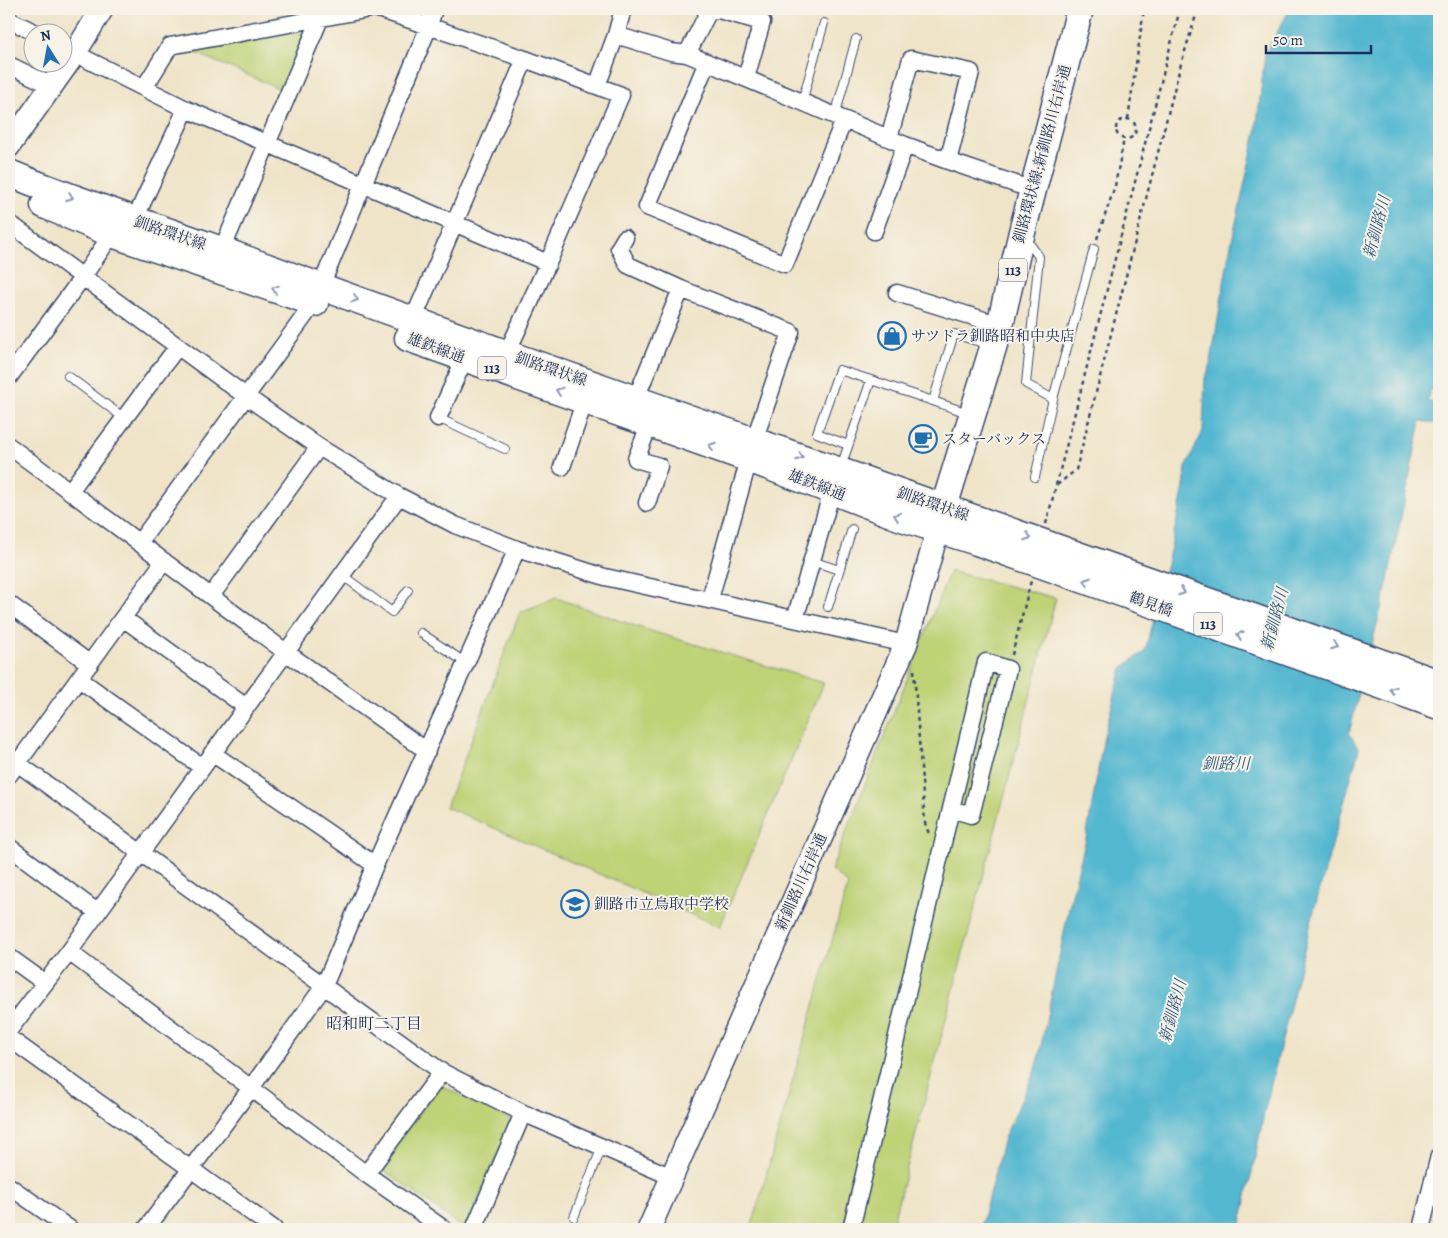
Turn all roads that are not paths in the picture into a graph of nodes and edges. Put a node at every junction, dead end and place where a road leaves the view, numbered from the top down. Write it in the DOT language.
graph roads {
  1 [pos="102,9"];
  2 [pos="370,9"];
  3 [pos="378,9"];
  4 [pos="434,9"];
  5 [pos="624,9"];
  6 [pos="710,9"];
  7 [pos="716,9"];
  8 [pos="1080,9"];
  9 [pos="320,19"];
  10 [pos="9,20"];
  11 [pos="824,23"];
  12 [pos="22,26"];
  13 [pos="429,26"];
  14 [pos="616,35"];
  15 [pos="856,39"];
  16 [pos="72,46"];
  17 [pos="72,52"];
  18 [pos="687,54"];
  19 [pos="525,59"];
  20 [pos="707,62"];
  21 [pos="9,65"];
  22 [pos="57,72"];
  23 [pos="746,78"];
  24 [pos="50,85"];
  25 [pos="597,86"];
  26 [pos="144,88"];
  27 [pos="802,102"];
  28 [pos="186,109"];
  29 [pos="839,118"];
  30 [pos="889,138"];
  31 [pos="266,144"];
  32 [pos="905,145"];
  33 [pos="9,146"];
  34 [pos="948,162"];
  35 [pos="9,173"];
  36 [pos="363,185"];
  37 [pos="1033,190"];
  38 [pos="9,191"];
  39 [pos="134,221"];
  40 [pos="9,223"];
  41 [pos="455,223"];
  42 [pos="874,231"];
  43 [pos="1022,232"];
  44 [pos="112,234"];
  45 [pos="625,238"];
  46 [pos="1094,248"];
  47 [pos="222,250"];
  48 [pos="548,262"];
  49 [pos="82,278"];
  50 [pos="681,289"];
  51 [pos="897,293"];
  52 [pos="317,295"];
  53 [pos="413,320"];
  54 [pos="996,336"];
  55 [pos="178,346"];
  56 [pos="507,353"];
  57 [pos="465,358"];
  58 [pos="68,376"];
  59 [pos="9,377"];
  60 [pos="870,380"];
  61 [pos="247,398"];
  62 [pos="636,398"];
  63 [pos="1053,399"];
  64 [pos="585,400"];
  65 [pos="932,401"];
  66 [pos="972,414"];
  67 [pos="124,418"];
  68 [pos="438,418"];
  69 [pos="650,423"];
  70 [pos="848,445"];
  71 [pos="9,446"];
  72 [pos="319,447"];
  73 [pos="505,449"];
  74 [pos="752,450"];
  75 [pos="844,458"];
  76 [pos="562,467"];
  77 [pos="1035,477"];
  78 [pos="70,491"];
  79 [pos="832,491"];
  80 [pos="399,496"];
  81 [pos="647,503"];
  82 [pos="941,518"];
  83 [pos="852,529"];
  84 [pos="980,531"];
  85 [pos="139,543"];
  86 [pos="517,549"];
  87 [pos="164,561"];
  88 [pos="812,562"];
  89 [pos="839,570"];
  90 [pos="342,575"];
  91 [pos="408,590"];
  92 [pos="211,596"];
  93 [pos="710,599"];
  94 [pos="9,604"];
  95 [pos="828,607"];
  96 [pos="124,618"];
  97 [pos="795,618"];
  98 [pos="420,632"];
  99 [pos="906,644"];
  100 [pos="286,653"];
  101 [pos="466,663"];
  102 [pos="90,664"];
  103 [pos="79,679"];
  104 [pos="1439,683"];
  105 [pos="1439,706"];
  106 [pos="246,707"];
  107 [pos="426,751"];
  108 [pos="212,753"];
  109 [pos="12,765"];
  110 [pos="202,767"];
  111 [pos="951,809"];
  112 [pos="9,847"];
  113 [pos="140,852"];
  114 [pos="375,865"];
  115 [pos="97,912"];
  116 [pos="68,952"];
  117 [pos="9,957"];
  118 [pos="45,983"];
  119 [pos="324,986"];
  120 [pos="9,1030"];
  121 [pos="9,1038"];
  122 [pos="442,1072"];
  123 [pos="251,1088"];
  124 [pos="523,1113"];
  125 [pos="602,1148"];
  126 [pos="1439,1156"];
  127 [pos="191,1169"];
  128 [pos="366,1174"];
  129 [pos="1437,1174"];
  130 [pos="672,1177"];
  131 [pos="9,1186"];
  132 [pos="574,1217"];
  133 [pos="70,1229"];
  134 [pos="146,1229"];
  135 [pos="274,1229"];
  136 [pos="444,1229"];
  137 [pos="474,1229"];
  138 [pos="649,1229"];
  139 [pos="851,1229"];
  140 [pos="1420,1229"];
  1 -- 16 [label="street"];
  2 -- 9 [label="street"];
  3 -- 13 [label="street"];
  4 -- 13 [label="street"];
  5 -- 14 [label="street"];
  6 -- 18 [label="street"];
  7 -- 23 [label="street"];
  8 -- 37 [label="main road, 釧路環状線;新釧路川右岸通 / 113"];
  9 -- 26 [label="street"];
  9 -- 31 [label="street"];
  10 -- 12 [label="street"];
  11 -- 27 [label="lane"];
  13 -- 19 [label="street"];
  13 -- 36 [label="street"];
  14 -- 18 [label="street"];
  14 -- 25 [label="street"];
  15 -- 29 [label="lane"];
  17 -- 26 [label="street"];
  18 -- 20 [label="street"];
  19 -- 25 [label="street"];
  19 -- 41 [label="street"];
  20 -- 23 [label="street"];
  20 -- 29 [label="street"];
  21 -- 24 [label="street"];
  22 -- 24 [label="street"];
  23 -- 27 [label="street"];
  24 -- 33 [label="street"];
  25 -- 48 [label="street"];
  26 -- 28 [label="street"];
  27 -- 29 [label="street"];
  28 -- 31 [label="street"];
  28 -- 39 [label="street"];
  29 -- 30 [label="street"];
  30 -- 32 [label="street"];
  30 -- 34 [label="street"];
  31 -- 36 [label="street"];
  31 -- 47 [label="street"];
  32 -- 34 [label="street"];
  32 -- 42 [label="street"];
  34 -- 37 [label="street"];
  35 -- 39 [label="main road, 釧路環状線 / 113, one-way"];
  36 -- 41 [label="street"];
  36 -- 52 [label="street"];
  37 -- 43 [label="main road, 釧路環状線;新釧路川右岸通 / 113"];
  38 -- 44 [label="main road, 雄鉄線通 / 113"];
  39 -- 47 [label="main road, 釧路環状線 / 113"];
  40 -- 49 [label="street"];
  41 -- 48 [label="street"];
  41 -- 53 [label="street"];
  43 -- 54 [label="main road, 釧路環状線;新釧路川右岸通 / 113"];
  43 -- 63 [label="lane"];
  44 -- 49 [label="street"];
  52 -- 44 [label="main road, 雄鉄線通 / 113, one-way"];
  45 -- 50 [label="street"];
  46 -- 63 [label="lane"];
  47 -- 52 [label="main road, 釧路環状線 / 113"];
  48 -- 56 [label="street"];
  49 -- 55 [label="street"];
  49 -- 59 [label="street"];
  50 -- 62 [label="street"];
  50 -- 74 [label="street"];
  51 -- 54 [label="street"];
  52 -- 53 [label="main road, 釧路環状線 / 113, one-way"];
  52 -- 57 [label="main road, 雄鉄線通 / 113"];
  52 -- 61 [label="street"];
  53 -- 56 [label="main road, 釧路環状線 / 113"];
  54 -- 65 [label="lane"];
  54 -- 66 [label="main road, 釧路環状線;新釧路川右岸通 / 113"];
  55 -- 61 [label="street"];
  55 -- 67 [label="street"];
  56 -- 62 [label="main road, 釧路環状線 / 113"];
  64 -- 57 [label="main road, 雄鉄線通 / 113, one-way"];
  57 -- 68 [label="street"];
  58 -- 67 [label="lane"];
  60 -- 65 [label="lane"];
  60 -- 70 [label="lane"];
  60 -- 70 [label="lane"];
  61 -- 72 [label="street"];
  61 -- 85 [label="street"];
  62 -- 74 [label="main road, 釧路環状線 / 113"];
  63 -- 77 [label="lane"];
  64 -- 69 [label="main road, 雄鉄線通 / 113"];
  64 -- 76 [label="street"];
  65 -- 66 [label="lane"];
  66 -- 82 [label="main road, 釧路環状線;新釧路川右岸通 / 113"];
  67 -- 78 [label="street"];
  68 -- 73 [label="lane"];
  74 -- 69 [label="main road, 雄鉄線通 / 113, one-way"];
  69 -- 81 [label="street"];
  70 -- 75 [label="lane"];
  71 -- 78 [label="street"];
  72 -- 80 [label="street"];
  72 -- 92 [label="street"];
  74 -- 79 [label="main road, 雄鉄線通 / 113"];
  74 -- 82 [label="main road, 釧路環状線 / 113, one-way"];
  74 -- 93 [label="street"];
  78 -- 85 [label="street"];
  82 -- 79 [label="main road, 雄鉄線通 / 113, one-way"];
  79 -- 88 [label="street"];
  80 -- 86 [label="street"];
  80 -- 90 [label="street"];
  82 -- 84 [label="main road, 雄鉄線通 / 113"];
  82 -- 99 [label="street, 新釧路川右岸通"];
  83 -- 89 [label="lane"];
  84 -- 104 [label="main road, 鶴見橋 / 113, one-way, bridge"];
  105 -- 84 [label="main road, 鶴見橋 / 113, one-way, bridge"];
  85 -- 87 [label="street"];
  86 -- 93 [label="street"];
  86 -- 101 [label="street"];
  87 -- 92 [label="street"];
  87 -- 96 [label="street"];
  88 -- 89 [label="lane"];
  88 -- 97 [label="street"];
  89 -- 95 [label="lane"];
  90 -- 91 [label="lane"];
  90 -- 100 [label="street"];
  92 -- 100 [label="street"];
  93 -- 97 [label="street"];
  94 -- 102 [label="street"];
  96 -- 102 [label="street"];
  96 -- 106 [label="street"];
  97 -- 99 [label="street"];
  98 -- 101 [label="lane"];
  99 -- 130 [label="street, 新釧路川右岸通"];
  100 -- 106 [label="street"];
  100 -- 107 [label="street"];
  101 -- 107 [label="street"];
  102 -- 103 [label="street"];
  103 -- 109 [label="street"];
  103 -- 110 [label="street"];
  106 -- 108 [label="street"];
  107 -- 114 [label="street"];
  108 -- 110 [label="street"];
  108 -- 114 [label="street"];
  109 -- 113 [label="street"];
  110 -- 113 [label="street"];
  111 -- 111 [label="street"];
  111 -- 139 [label="street"];
  112 -- 115 [label="street"];
  113 -- 115 [label="street"];
  113 -- 119 [label="street"];
  114 -- 119 [label="street"];
  115 -- 116 [label="street"];
  116 -- 118 [label="street"];
  116 -- 123 [label="street"];
  117 -- 118 [label="street"];
  118 -- 120 [label="street"];
  119 -- 122 [label="street"];
  119 -- 123 [label="street"];
  121 -- 127 [label="street"];
  122 -- 124 [label="street"];
  122 -- 128 [label="street"];
  123 -- 127 [label="street"];
  123 -- 128 [label="street"];
  124 -- 125 [label="street"];
  124 -- 137 [label="street"];
  125 -- 130 [label="street"];
  125 -- 132 [label="lane"];
  126 -- 129 [label="street"];
  127 -- 134 [label="street"];
  127 -- 135 [label="street"];
  128 -- 136 [label="street"];
  129 -- 140 [label="street"];
  130 -- 138 [label="street, 新釧路川右岸通"];
  131 -- 133 [label="street"];
}
